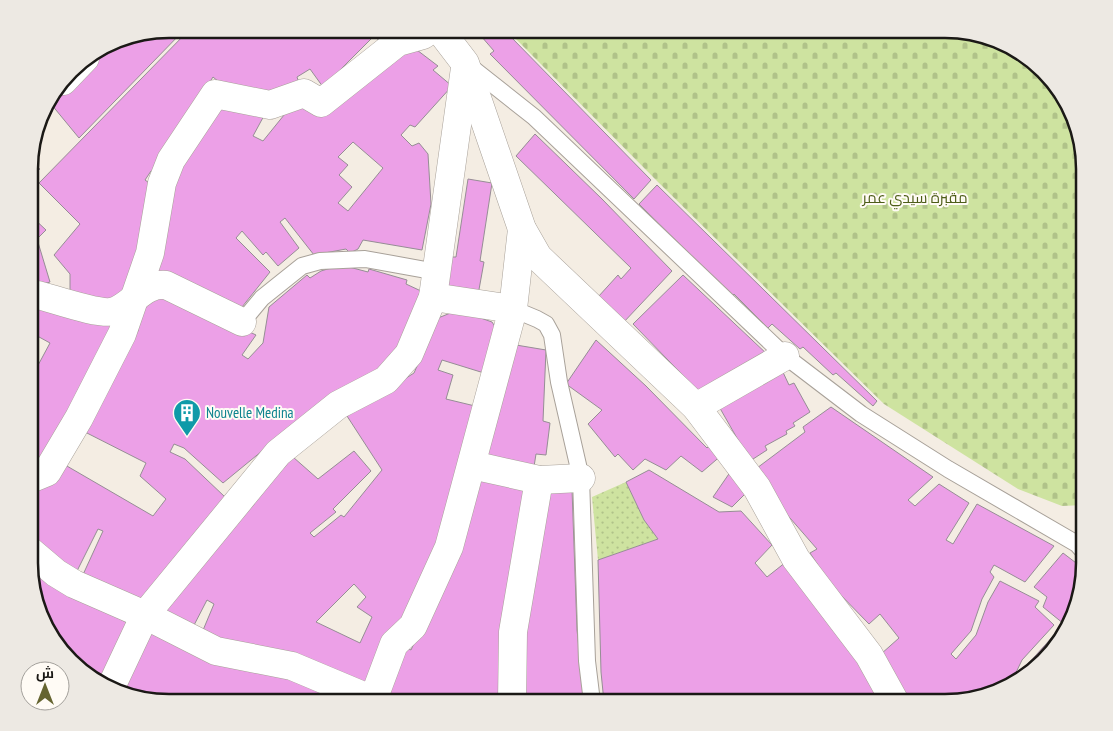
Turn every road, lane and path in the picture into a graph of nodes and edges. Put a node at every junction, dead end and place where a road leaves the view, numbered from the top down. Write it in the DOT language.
graph roads {
  1 [pos="419,37"];
  2 [pos="446,37"];
  3 [pos="466,62"];
  4 [pos="522,230"];
  5 [pos="435,284"];
  6 [pos="37,295"];
  7 [pos="134,298"];
  8 [pos="512,309"];
  9 [pos="242,322"];
  10 [pos="785,356"];
  11 [pos="696,407"];
  12 [pos="472,465"];
  13 [pos="37,476"];
  14 [pos="581,478"];
  15 [pos="539,480"];
  16 [pos="1075,539"];
  17 [pos="37,557"];
  18 [pos="146,615"];
  19 [pos="114,682"];
  20 [pos="591,693"];
  21 [pos="891,693"];
  22 [pos="355,694"];
  23 [pos="375,694"];
  24 [pos="512,694"];
  1 -- 7 [label="street"];
  2 -- 3 [label="street"];
  3 -- 4 [label="street"];
  3 -- 5 [label="street"];
  3 -- 10 [label="lane"];
  4 -- 8 [label="street"];
  4 -- 11 [label="street"];
  5 -- 8 [label="street"];
  5 -- 9 [label="lane"];
  5 -- 18 [label="street"];
  6 -- 7 [label="street"];
  7 -- 9 [label="street"];
  7 -- 13 [label="street"];
  8 -- 12 [label="street"];
  8 -- 14 [label="lane"];
  10 -- 11 [label="street"];
  10 -- 16 [label="lane"];
  11 -- 21 [label="street"];
  12 -- 15 [label="street"];
  12 -- 23 [label="street"];
  14 -- 15 [label="street"];
  14 -- 20 [label="lane"];
  15 -- 24 [label="street"];
  17 -- 18 [label="street"];
  18 -- 19 [label="street"];
  18 -- 22 [label="street"];
}
